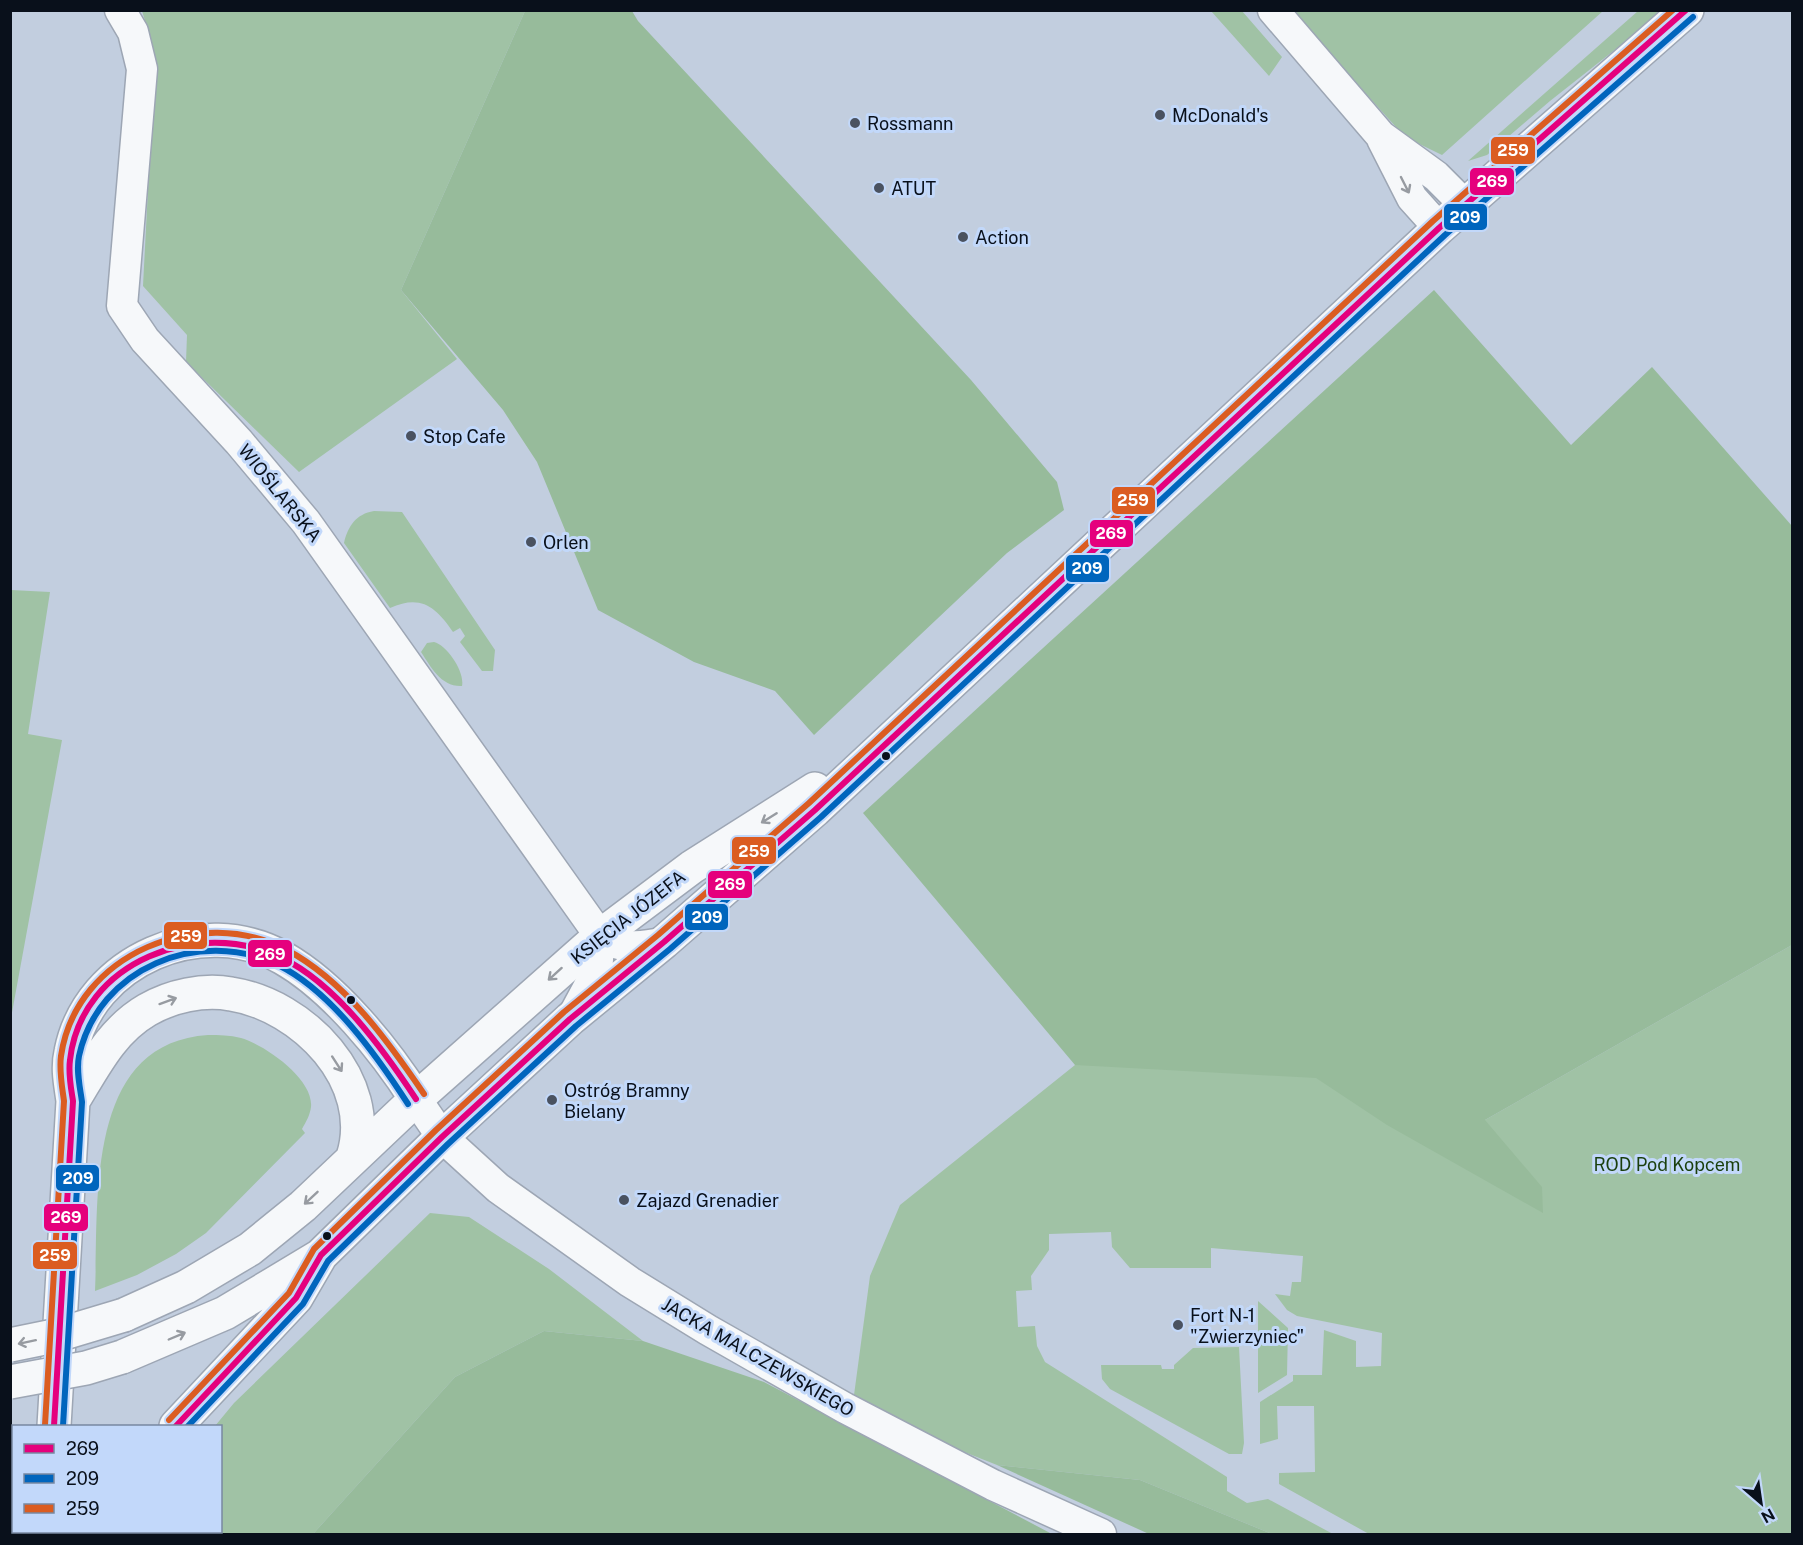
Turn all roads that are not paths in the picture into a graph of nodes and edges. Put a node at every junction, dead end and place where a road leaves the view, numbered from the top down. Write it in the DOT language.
graph roads {
  1 [pos="120,10"];
  2 [pos="1273,10"];
  3 [pos="1687,10"];
  4 [pos="1381,136"];
  5 [pos="1465,205"];
  6 [pos="1439,228"];
  7 [pos="888,740"];
  8 [pos="600,936"];
  9 [pos="664,942"];
  10 [pos="570,1019"];
  11 [pos="416,1099"];
  12 [pos="73,1101"];
  13 [pos="442,1137"];
  14 [pos="353,1157"];
  15 [pos="321,1255"];
  16 [pos="10,1346"];
  17 [pos="10,1382"];
  18 [pos="54,1425"];
  19 [pos="177,1425"];
  20 [pos="1101,1534"];
  1 -- 8 [label="street, WIOŚLARSKA"];
  2 -- 4 [label="street"];
  3 -- 5 [label="main road, KSIĘCIA JÓZEFA"];
  4 -- 5 [label="street"];
  4 -- 6 [label="street, one-way"];
  5 -- 6 [label="main road, KSIĘCIA JÓZEFA"];
  6 -- 7 [label="main road, KSIĘCIA JÓZEFA"];
  7 -- 8 [label="main road, KSIĘCIA JÓZEFA, one-way"];
  7 -- 9 [label="main road, KSIĘCIA JÓZEFA"];
  8 -- 9 [label="street"];
  8 -- 10 [label="street"];
  8 -- 11 [label="main road, KSIĘCIA JÓZEFA, one-way"];
  9 -- 10 [label="main road, KSIĘCIA JÓZEFA"];
  10 -- 13 [label="main road, KSIĘCIA JÓZEFA"];
  11 -- 12 [label="main road"];
  11 -- 13 [label="street"];
  11 -- 14 [label="main road, KSIĘCIA JÓZEFA"];
  12 -- 14 [label="main road, one-way"];
  12 -- 18 [label="main road"];
  13 -- 15 [label="main road, KSIĘCIA JÓZEFA"];
  13 -- 20 [label="street, JACKA MALCZEWSKIEGO"];
  14 -- 16 [label="main road, KSIĘCIA JÓZEFA, one-way, bridge"];
  17 -- 15 [label="main road, one-way, bridge"];
  15 -- 19 [label="main road, KSIĘCIA JÓZEFA"];
}
